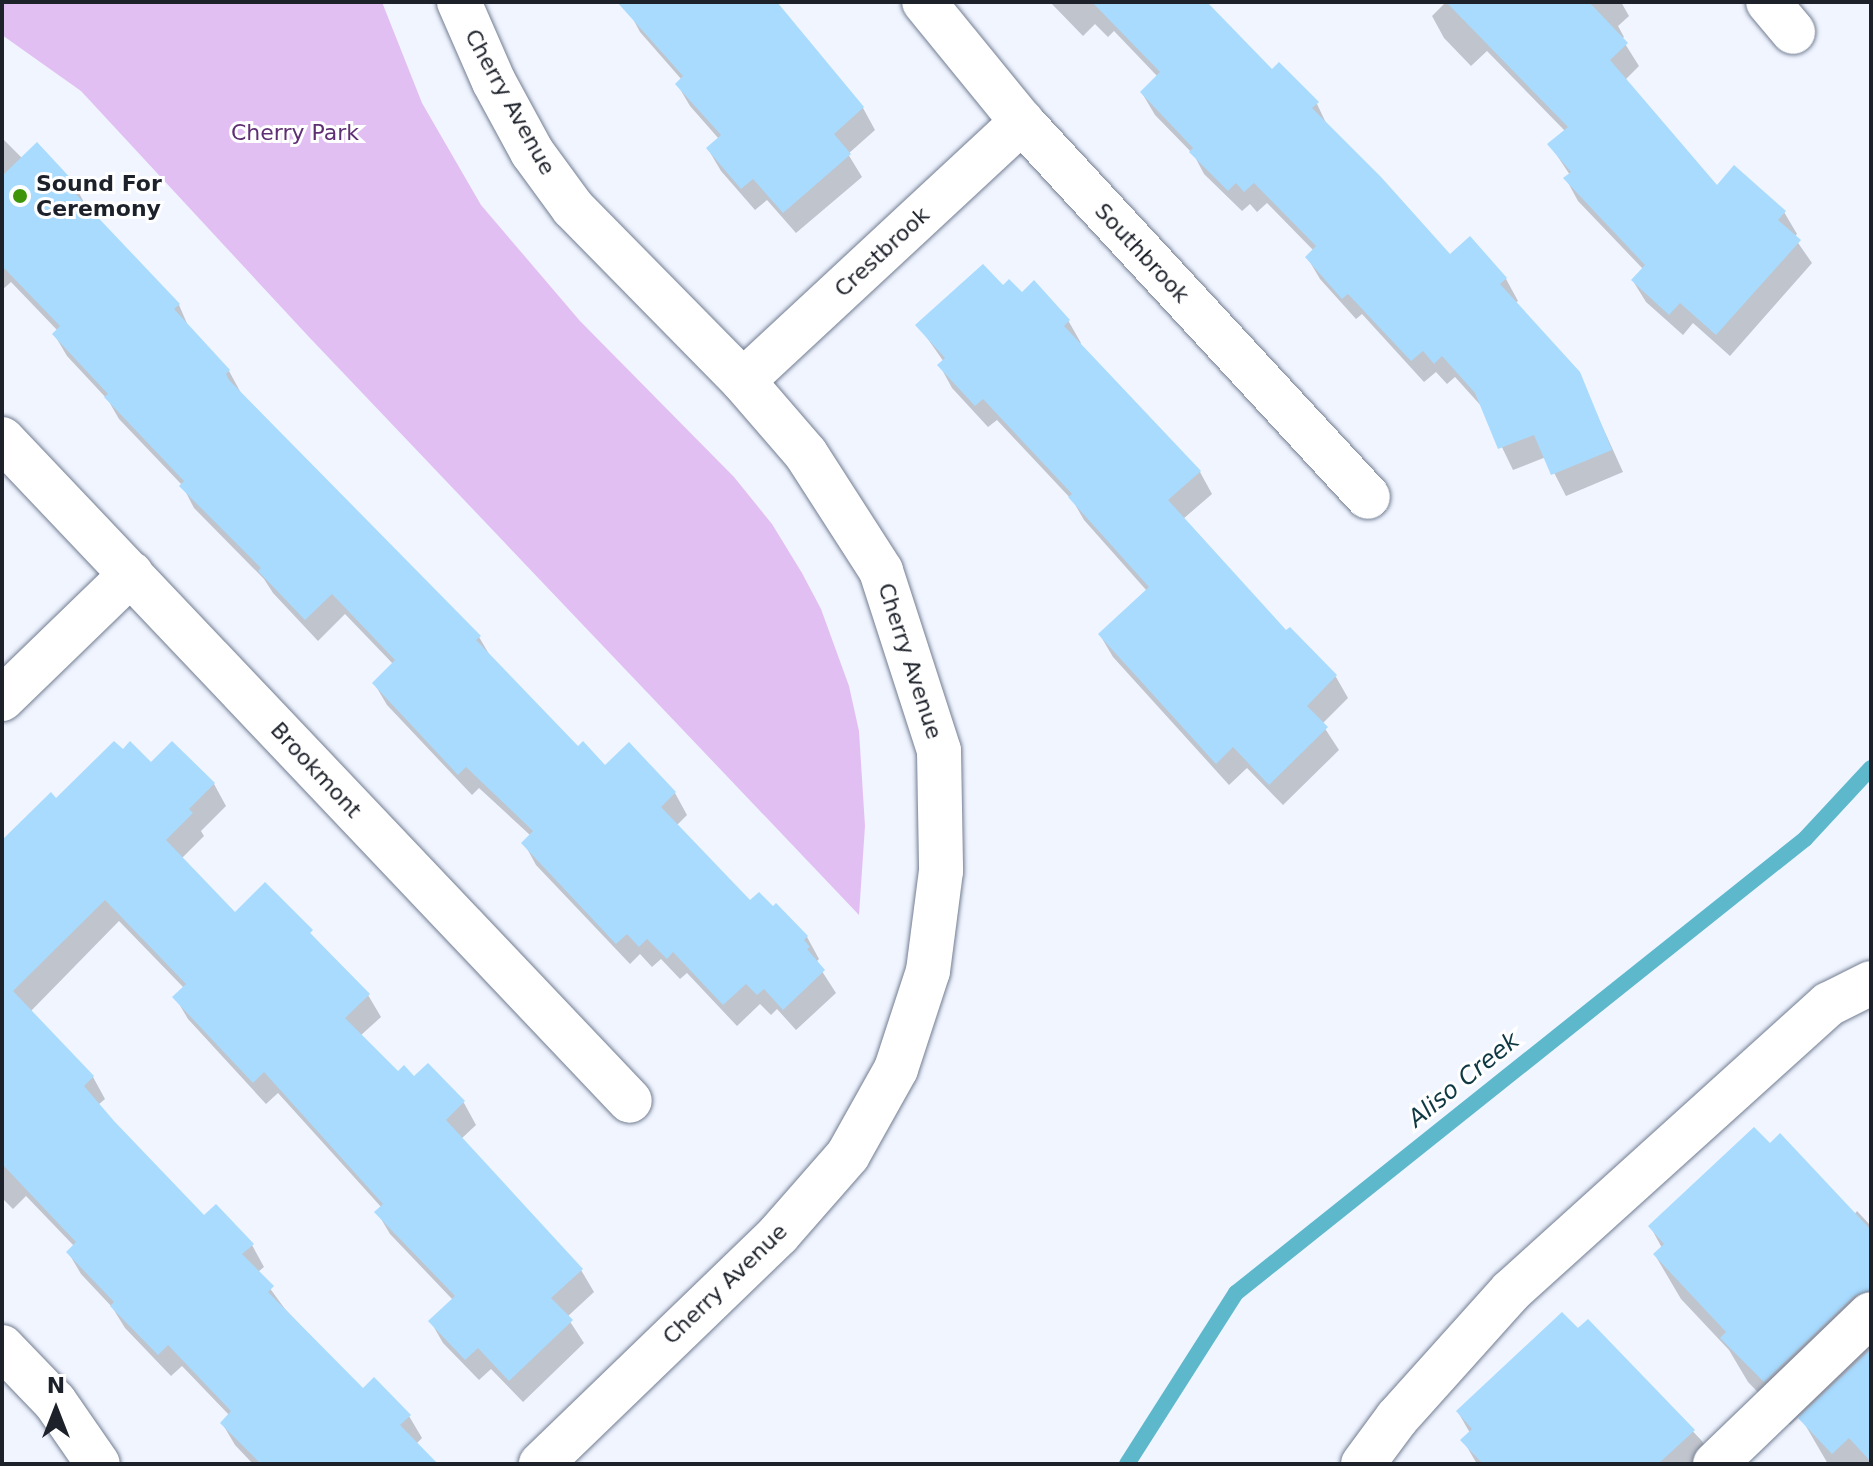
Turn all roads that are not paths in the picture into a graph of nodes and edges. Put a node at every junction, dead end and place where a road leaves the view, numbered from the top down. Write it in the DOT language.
graph roads {
  1 [pos="459,2"];
  2 [pos="924,2"];
  3 [pos="1022,122"];
  4 [pos="743,381"];
  5 [pos="2,439"];
  6 [pos="1368,497"];
  7 [pos="131,574"];
  8 [pos="2,699"];
  9 [pos="1871,983"];
  10 [pos="630,1101"];
  11 [pos="1871,1314"];
  12 [pos="2,1347"];
  13 [pos="98,1464"];
  14 [pos="541,1464"];
  15 [pos="1363,1464"];
  16 [pos="1715,1464"];
  1 -- 4 [label="street, Cherry Avenue"];
  2 -- 3 [label="street, Southbrook"];
  3 -- 4 [label="street, Crestbrook"];
  3 -- 6 [label="street, Southbrook"];
  4 -- 14 [label="street, Cherry Avenue"];
  5 -- 7 [label="street, Brookmont"];
  7 -- 8 [label="street"];
  7 -- 10 [label="street, Brookmont"];
  9 -- 15 [label="street"];
  11 -- 16 [label="street"];
  12 -- 13 [label="street"];
}
